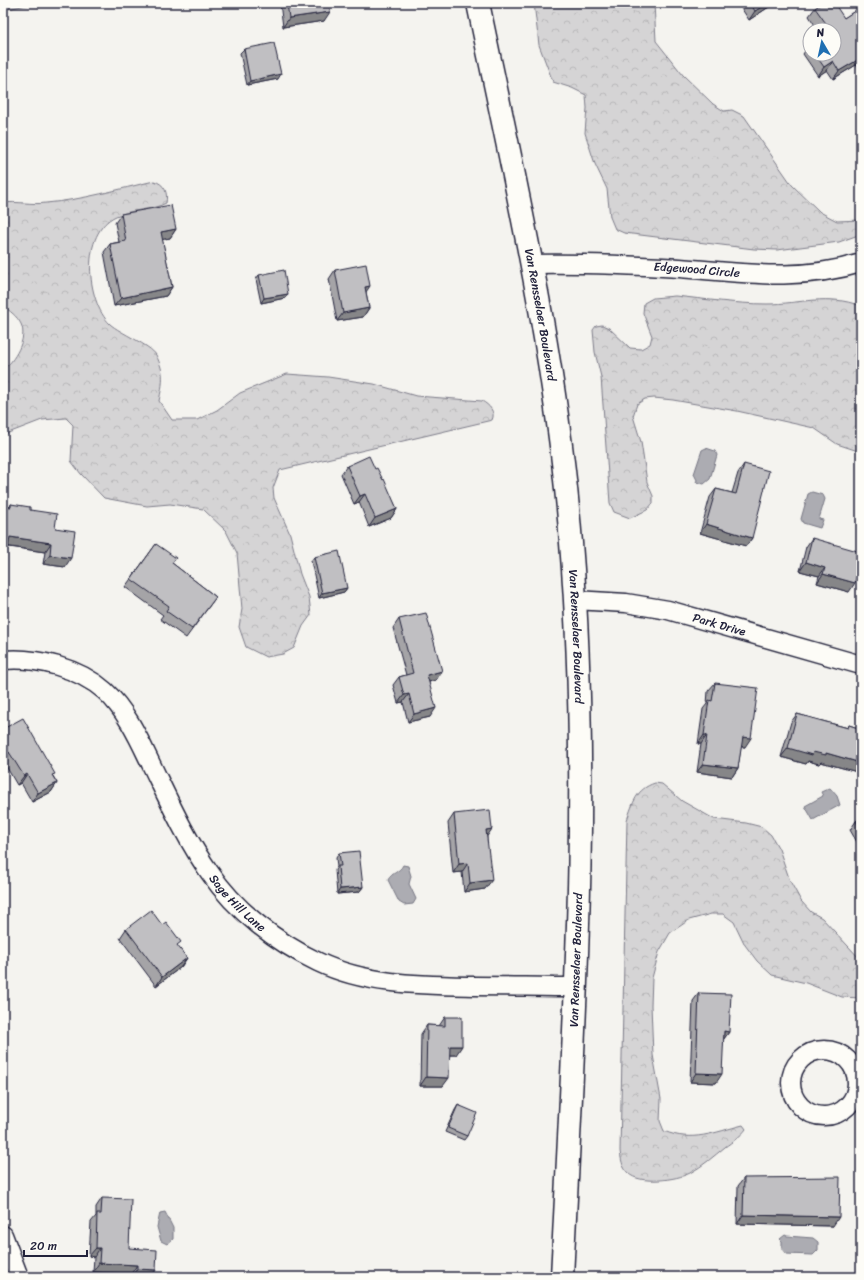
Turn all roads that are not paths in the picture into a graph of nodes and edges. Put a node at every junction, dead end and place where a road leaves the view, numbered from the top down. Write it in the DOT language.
graph roads {
  1 [pos="478,3"];
  2 [pos="861,263"];
  3 [pos="531,264"];
  4 [pos="575,600"];
  5 [pos="3,660"];
  6 [pos="861,665"];
  7 [pos="576,987"];
  8 [pos="3,1235"];
  9 [pos="19,1277"];
  10 [pos="562,1277"];
  1 -- 3 [label="main road, Van Rensselaer Boulevard"];
  2 -- 3 [label="street, Edgewood Circle"];
  3 -- 4 [label="main road, Van Rensselaer Boulevard"];
  4 -- 6 [label="street, Park Drive"];
  4 -- 7 [label="main road, Van Rensselaer Boulevard"];
  5 -- 7 [label="street, Sage Hill Lane"];
  7 -- 10 [label="main road, Van Rensselaer Boulevard"];
  8 -- 9 [label="street"];
}
